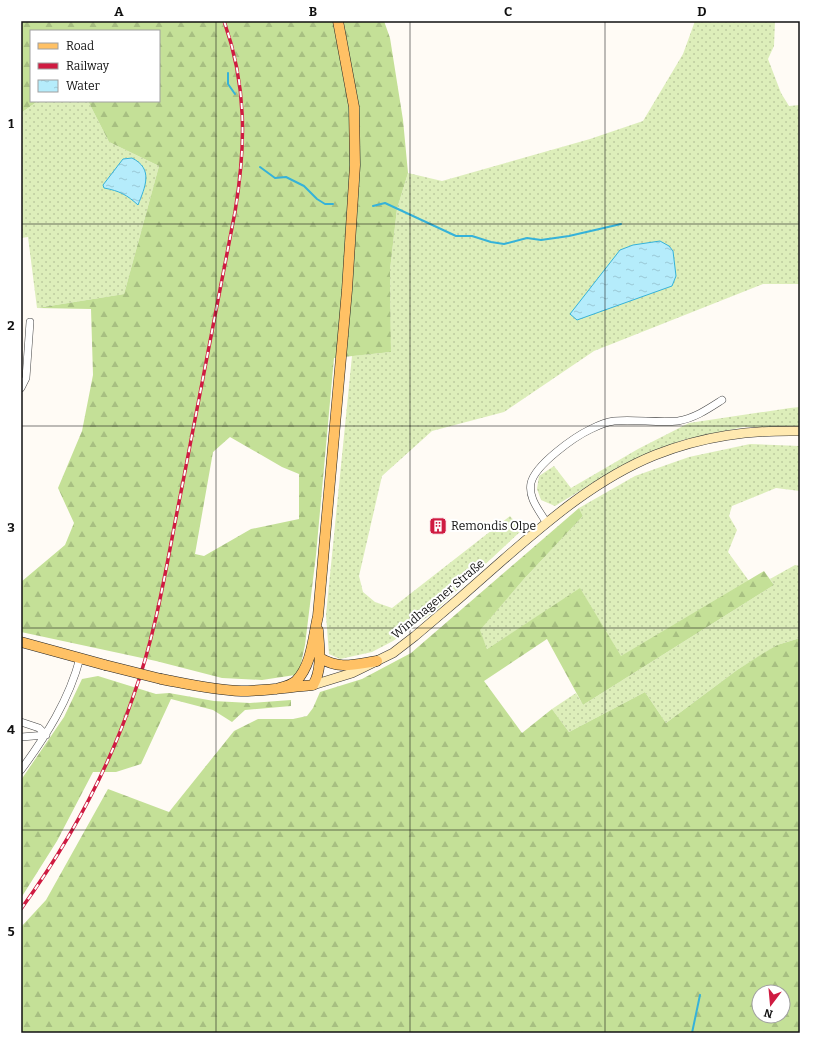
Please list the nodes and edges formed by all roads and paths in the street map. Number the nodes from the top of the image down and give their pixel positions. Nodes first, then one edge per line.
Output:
1 (338, 21) edge
2 (30, 322) dead end
3 (21, 388) edge
4 (722, 400) dead end
5 (800, 431) edge
6 (546, 522) junction
7 (318, 616) junction
8 (21, 642) edge
9 (80, 658) junction
10 (320, 658) junction
11 (309, 659) junction
12 (377, 661) junction
13 (313, 685) junction
14 (276, 689) junction
15 (21, 722) edge
16 (46, 735) junction
17 (21, 738) edge
18 (21, 770) edge

1 - 7 main road
2 - 3 street
4 - 6 street
5 - 6 main road, Windhagener Straße
6 - 12 main road, Windhagener Straße
7 - 10 main road
7 - 11 main road
8 - 9 main road
9 - 14 main road, bridge
9 - 16 street
10 - 12 main road
10 - 13 main road
11 - 13 main road
11 - 14 main road
12 - 13 main road, Windhagener Straße
13 - 14 main road
15 - 16 street
16 - 17 street
16 - 18 street

